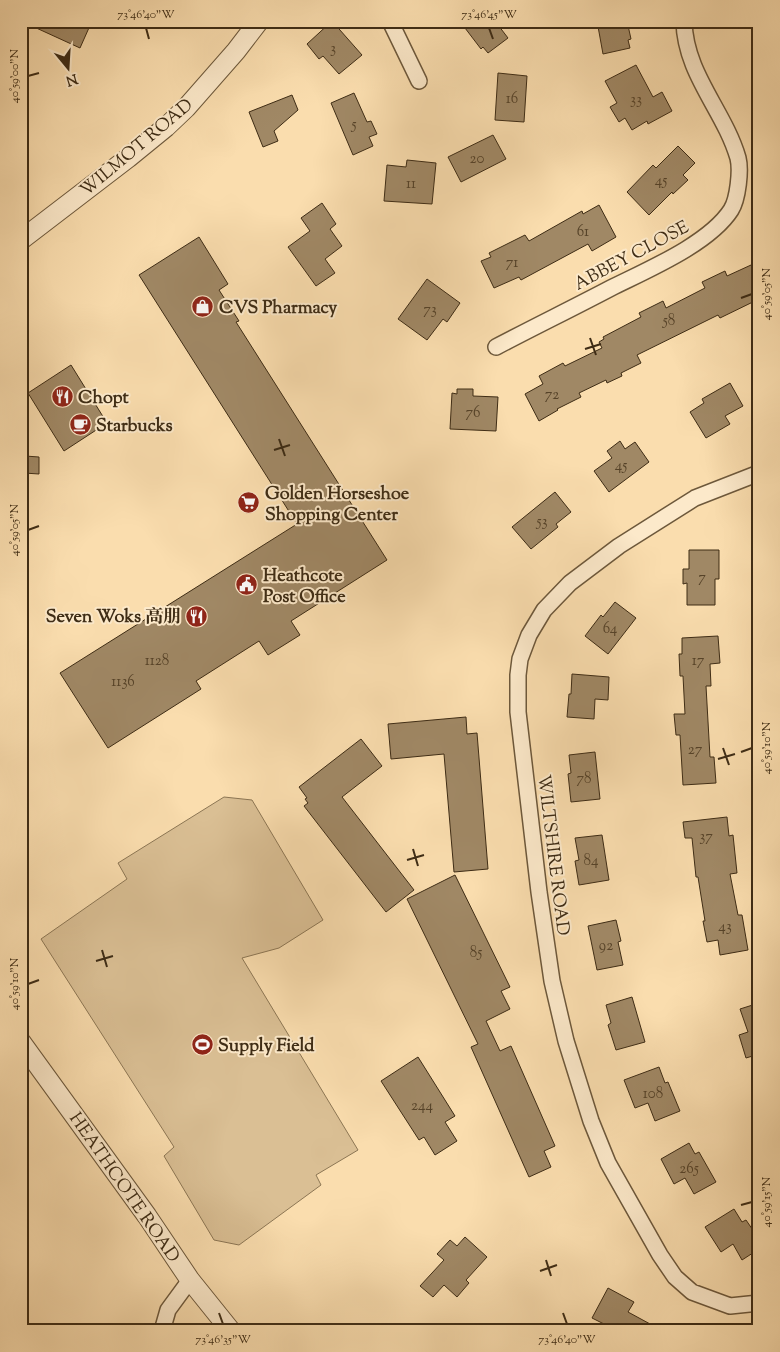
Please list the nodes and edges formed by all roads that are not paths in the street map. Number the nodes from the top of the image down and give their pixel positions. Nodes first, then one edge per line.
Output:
1 (259, 21) edge
2 (390, 21) edge
3 (684, 21) edge
4 (420, 81) dead end
5 (21, 240) edge
6 (496, 347) dead end
7 (759, 473) edge
8 (21, 1042) edge
9 (190, 1280) junction
10 (759, 1303) edge
11 (162, 1331) edge
12 (231, 1331) edge

1 - 5 street, WILMOT ROAD
2 - 4 street
3 - 6 street, ABBEY CLOSE
7 - 10 street, WILTSHIRE ROAD
8 - 9 street, HEATHCOTE ROAD
9 - 11 street
9 - 12 street, HEATHCOTE ROAD

